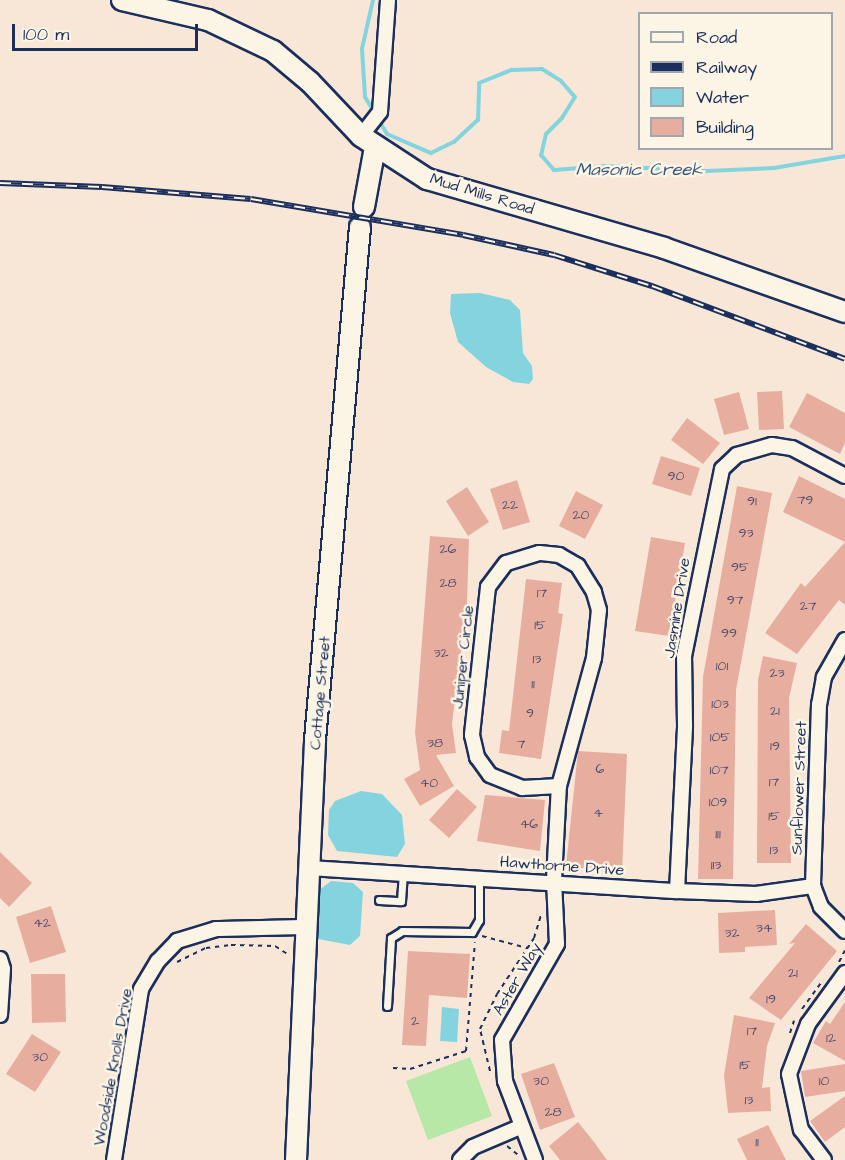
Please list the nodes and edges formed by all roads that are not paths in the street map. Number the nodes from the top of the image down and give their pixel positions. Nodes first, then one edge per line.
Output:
1 (122, 0) edge
2 (388, 0) edge
3 (369, 136) junction
4 (364, 207) dead end
5 (360, 227) dead end
6 (845, 312) edge
7 (845, 476) edge
8 (845, 640) edge
9 (558, 786) junction
10 (309, 868) junction
11 (402, 872) junction
12 (479, 876) junction
13 (554, 880) junction
14 (813, 886) junction
15 (677, 891) junction
16 (379, 900) dead end
17 (306, 927) junction
18 (845, 931) edge
19 (0, 959) edge
20 (845, 973) edge
21 (387, 1006) dead end
22 (0, 1015) edge
23 (520, 1127) junction
24 (114, 1160) edge
25 (296, 1160) edge
26 (460, 1160) edge
27 (535, 1160) edge
28 (824, 1160) edge

1 - 3 street, Mud Mills Road
2 - 3 street
3 - 4 street
3 - 6 street, Mud Mills Road
5 - 10 street, Cottage Street
7 - 15 street, Jasmine Drive
8 - 14 street, Sunflower Street
9 - 9 street, Juniper Circle
9 - 13 street, Juniper Circle
10 - 11 street, Hawthorne Drive
10 - 17 street, Cottage Street
11 - 12 street, Hawthorne Drive
11 - 16 lane
12 - 13 street, Hawthorne Drive
12 - 21 lane
13 - 15 street, Hawthorne Drive
13 - 23 street, Aster Way
14 - 15 street, Hawthorne Drive
14 - 18 street, Sunflower Street
17 - 24 street, Woodside Knolls Drive
17 - 25 street, Cottage Street
19 - 22 street
20 - 28 street
23 - 26 street
23 - 27 street, Aster Way

